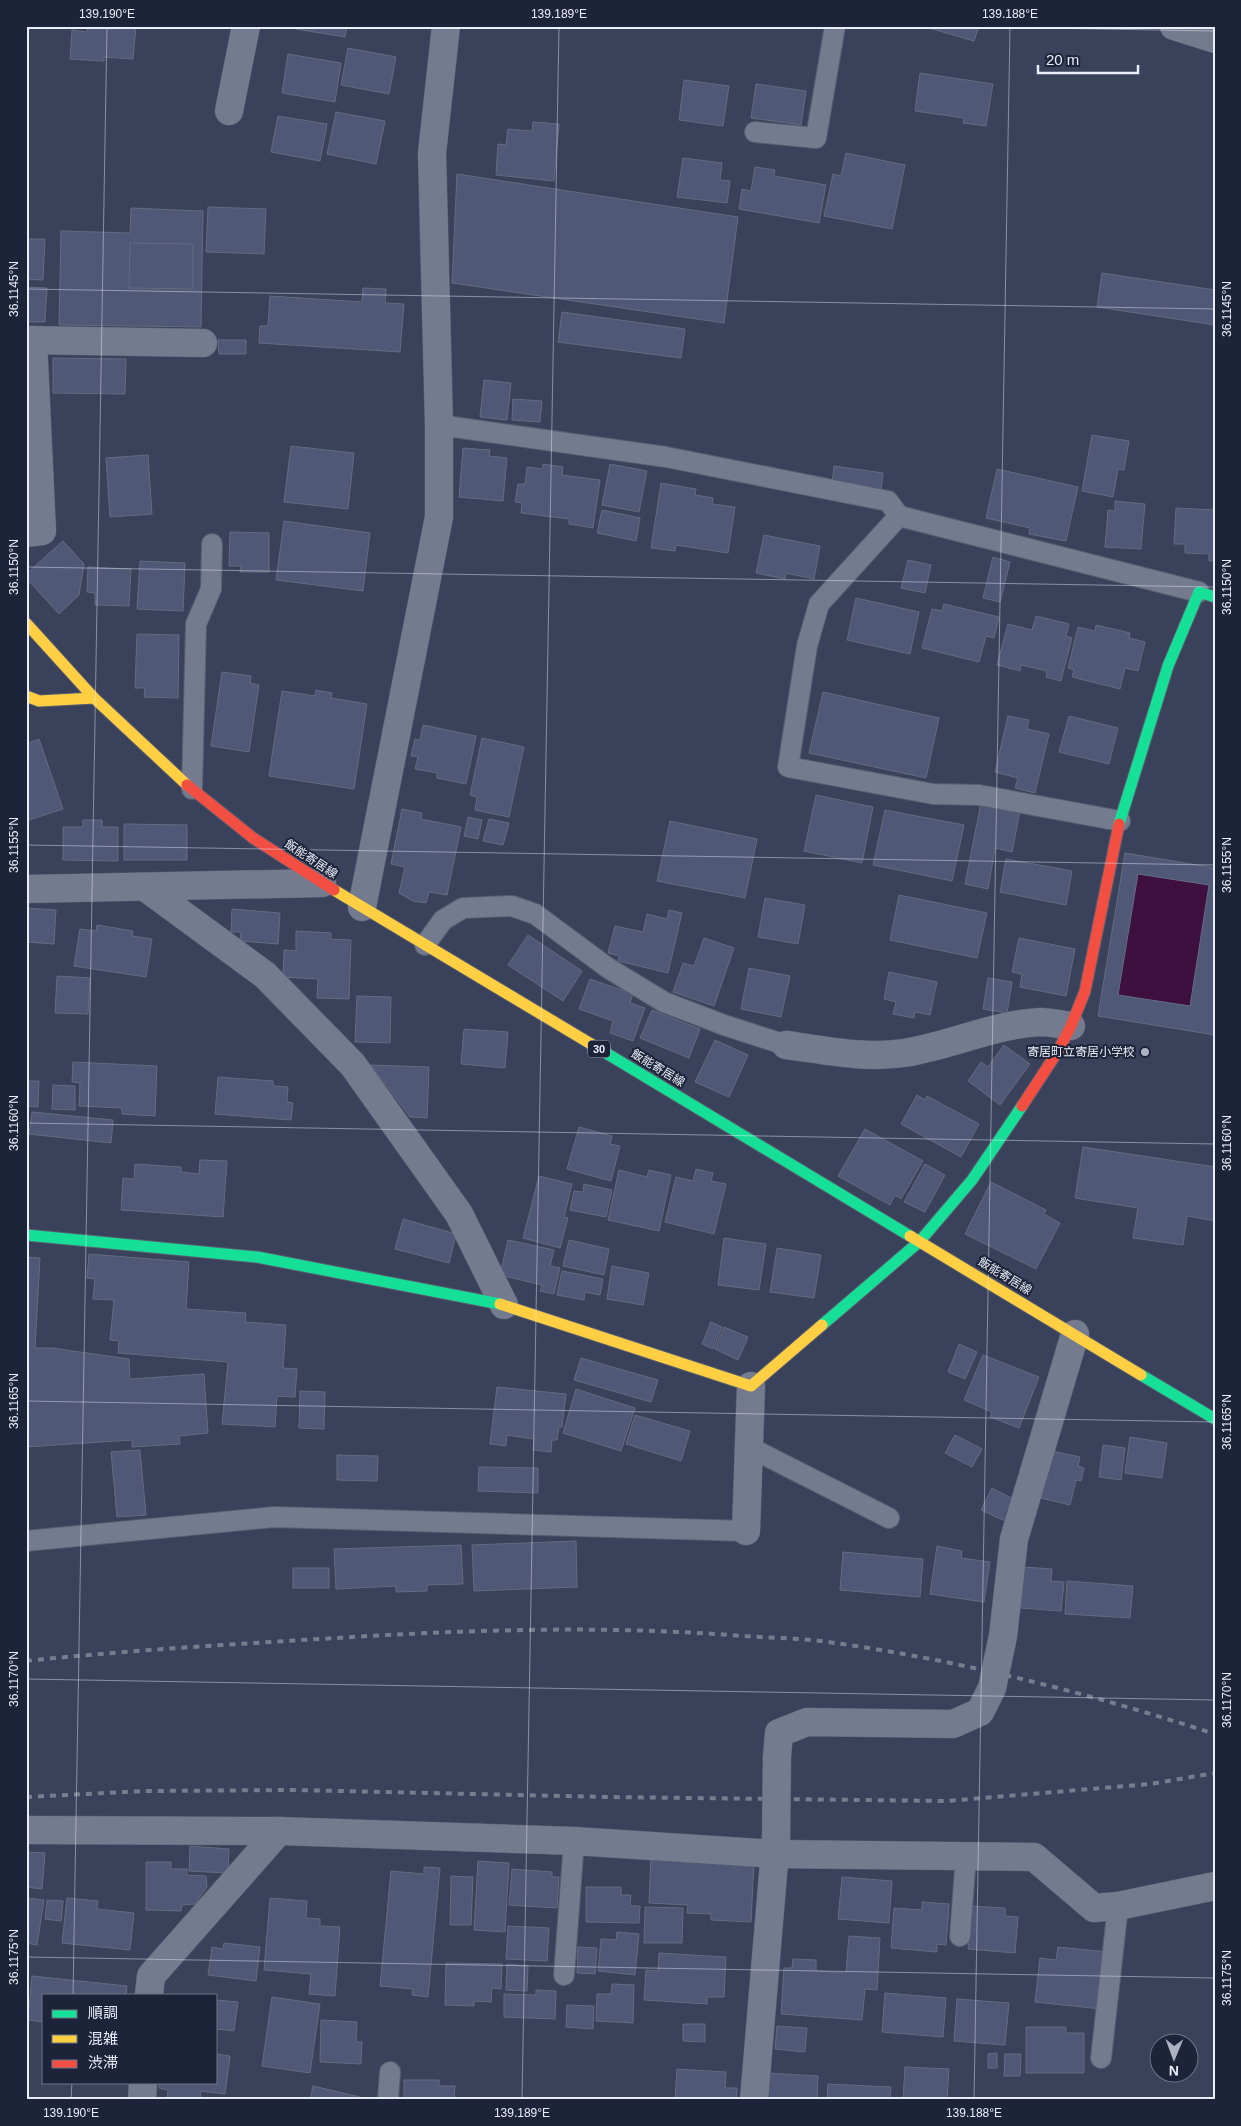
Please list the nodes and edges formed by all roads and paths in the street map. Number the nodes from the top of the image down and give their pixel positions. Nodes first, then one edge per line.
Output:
1 (246, 26) edge
2 (446, 26) edge
3 (835, 26) edge
4 (1174, 26) edge
5 (1215, 39) edge
6 (229, 112) dead end
7 (755, 132) dead end
8 (30, 340) edge
9 (202, 343) dead end
10 (439, 425) junction
11 (899, 516) junction
12 (26, 533) edge
13 (212, 544) dead end
14 (1207, 594) edge
15 (26, 623) edge
16 (26, 696) edge
17 (94, 698) junction
18 (192, 789) junction
19 (1120, 821) junction
20 (322, 883) junction
21 (145, 887) junction
22 (26, 889) edge
23 (362, 907) junction
24 (425, 944) junction
25 (1071, 1026) junction
26 (786, 1045) joint
27 (26, 1234) edge
28 (920, 1241) junction
29 (504, 1305) junction
30 (1075, 1334) junction
31 (752, 1386) junction
32 (1215, 1419) edge
33 (749, 1447) junction
34 (890, 1518) dead end
35 (746, 1531) joint
36 (26, 1541) edge
37 (26, 1830) edge
38 (279, 1831) junction
39 (574, 1841) junction
40 (776, 1846) junction
41 (966, 1856) junction
42 (1215, 1886) edge
43 (1118, 1906) junction
44 (960, 1936) dead end
45 (564, 1975) dead end
46 (149, 1994) edge
47 (1101, 2058) dead end
48 (390, 2072) dead end
49 (144, 2084) edge
50 (142, 2100) edge
51 (388, 2100) edge
52 (754, 2100) edge

1 - 6 street
2 - 10 street
3 - 7 lane
4 - 5 street
8 - 9 street
8 - 12 street
10 - 11 lane
10 - 23 street
11 - 14 lane
11 - 19 lane
13 - 18 lane
14 - 19 street
15 - 17 street, 飯能寄居線 / 30
16 - 17 street
17 - 18 street, 飯能寄居線 / 30
18 - 20 street, 飯能寄居線 / 30
19 - 25 street
20 - 21 street
20 - 23 street, 飯能寄居線 / 30
21 - 22 street
21 - 29 street
23 - 24 street, 飯能寄居線 / 30
24 - 26 lane
24 - 28 street, 飯能寄居線 / 30
25 - 26 street
25 - 28 street
27 - 29 street
28 - 30 street, 飯能寄居線 / 30
28 - 31 street
29 - 31 street
30 - 32 street, 飯能寄居線 / 30
30 - 40 street, bridge
31 - 33 street
33 - 34 lane
33 - 35 street
35 - 36 lane
37 - 38 street
38 - 39 street
38 - 46 street
39 - 40 street
39 - 45 lane
40 - 41 street
40 - 52 street
41 - 43 street
41 - 44 lane
42 - 43 street
43 - 47 lane
48 - 51 lane
49 - 50 street

